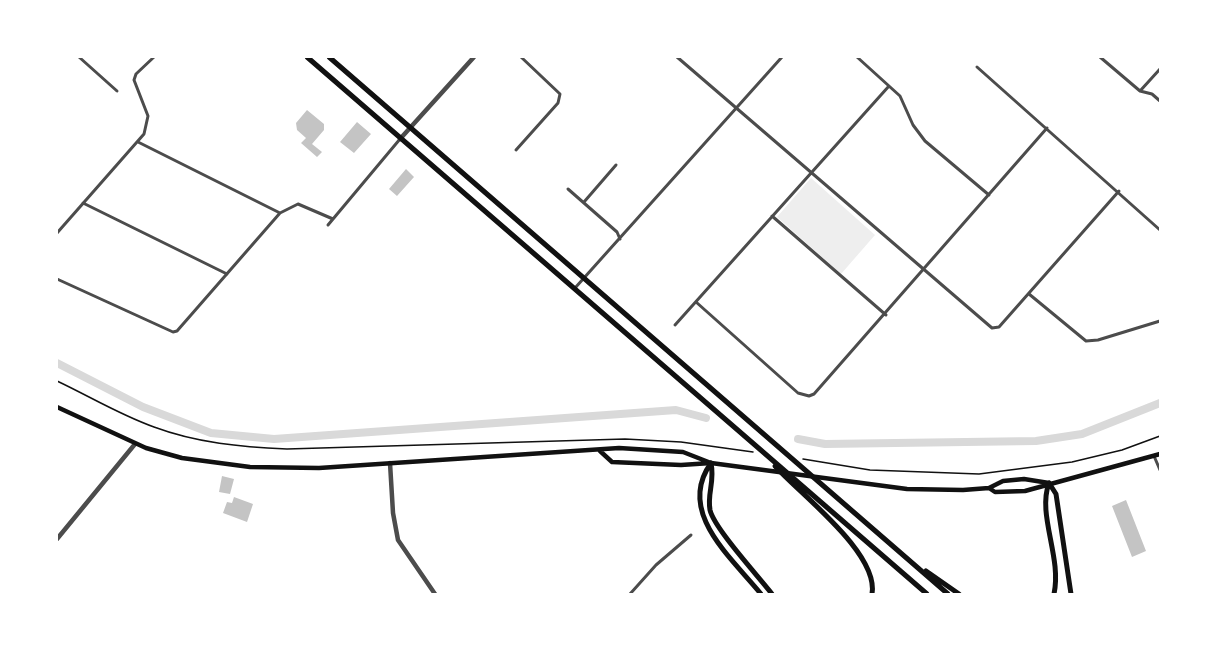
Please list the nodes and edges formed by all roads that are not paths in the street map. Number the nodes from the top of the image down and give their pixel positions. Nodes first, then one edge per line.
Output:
1 (79, 57) edge
2 (154, 57) edge
3 (307, 57) edge
4 (329, 57) edge
5 (474, 57) edge
6 (521, 57) edge
7 (678, 57) edge
8 (782, 57) edge
9 (858, 57) edge
10 (1100, 57) edge
11 (978, 67) dead end
12 (1160, 69) edge
13 (889, 86) junction
14 (117, 91) dead end
15 (1140, 91) junction
16 (1160, 101) edge
17 (736, 108) junction
18 (410, 128) junction
19 (1047, 128) junction
20 (400, 139) junction
21 (138, 142) junction
22 (516, 150) dead end
23 (616, 165) dead end
24 (811, 173) junction
25 (568, 189) dead end
26 (1119, 191) junction
27 (989, 195) junction
28 (584, 202) junction
29 (83, 203) junction
30 (280, 213) junction
31 (772, 216) junction
32 (333, 219) junction
33 (328, 225) dead end
34 (1160, 230) edge
35 (57, 233) edge
36 (620, 239) junction
37 (923, 271) junction
38 (227, 274) junction
39 (583, 278) junction
40 (57, 279) edge
41 (575, 288) junction
42 (1029, 294) junction
43 (696, 302) junction
44 (886, 315) junction
45 (1160, 321) edge
46 (675, 325) dead end
47 (57, 407) edge
48 (135, 444) junction
49 (760, 449) junction
50 (600, 451) junction
51 (1157, 455) edge
52 (390, 463) junction
53 (711, 463) junction
54 (1160, 470) edge
55 (1049, 483) junction
56 (989, 488) junction
57 (691, 535) dead end
58 (57, 539) edge
59 (915, 565) junction
60 (435, 594) edge
61 (630, 594) edge
62 (761, 594) edge
63 (772, 594) edge
64 (872, 594) edge
65 (927, 594) edge
66 (948, 594) edge
67 (959, 594) edge
68 (1054, 594) edge
69 (1071, 594) edge

1 - 14 street
2 - 21 street
3 - 20 main road
4 - 18 main road
5 - 18 street
6 - 22 street
7 - 17 street
8 - 17 street
9 - 13 street
10 - 15 street
11 - 19 street
12 - 15 street
13 - 24 street
13 - 27 street
15 - 16 street
17 - 24 street
17 - 36 street
18 - 20 street
18 - 39 main road
19 - 26 street
19 - 27 street
20 - 32 street
20 - 41 main road
21 - 29 street
21 - 30 street
23 - 28 street
24 - 31 street
24 - 37 street
25 - 28 street
26 - 34 street
26 - 42 street
27 - 37 street
28 - 36 street
29 - 35 street
29 - 38 street
30 - 32 street
30 - 38 street
31 - 43 street
31 - 44 street
32 - 33 street
36 - 39 street
37 - 42 street
37 - 44 street
38 - 40 street
39 - 41 street
39 - 59 main road
41 - 49 main road
42 - 45 street
43 - 44 street
43 - 46 street
47 - 48 main road
48 - 52 main road
48 - 58 street
49 - 64 main road
49 - 65 main road
50 - 52 main road
50 - 53 main road
50 - 53 main road
51 - 54 street
51 - 55 main road
52 - 60 street
53 - 56 main road
53 - 62 main road
53 - 63 main road
55 - 56 main road
55 - 56 main road
55 - 68 main road
55 - 69 main road
57 - 61 street
59 - 66 main road
59 - 67 main road

